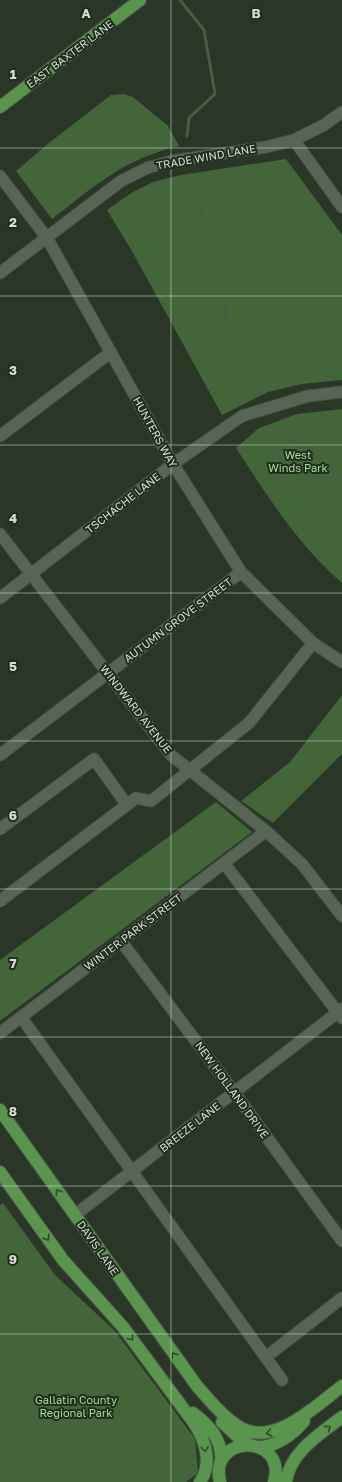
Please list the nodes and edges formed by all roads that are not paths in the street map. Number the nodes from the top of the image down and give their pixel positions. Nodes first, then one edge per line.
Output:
1 (140, 0) edge
2 (0, 107) edge
3 (342, 112) edge
4 (294, 140) junction
5 (0, 176) edge
6 (342, 206) edge
7 (47, 238) junction
8 (0, 273) edge
9 (111, 352) junction
10 (342, 392) edge
11 (0, 436) edge
12 (173, 464) junction
13 (0, 534) edge
14 (241, 572) junction
15 (30, 574) junction
16 (0, 598) edge
17 (313, 643) junction
18 (342, 662) edge
19 (109, 672) junction
20 (0, 755) edge
21 (189, 771) junction
22 (127, 805) junction
23 (0, 828) edge
24 (266, 831) junction
25 (224, 863) junction
26 (0, 900) edge
27 (342, 916) edge
28 (121, 941) junction
29 (341, 1013) edge
30 (21, 1017) junction
31 (0, 1033) edge
32 (234, 1092) junction
33 (0, 1110) edge
34 (0, 1172) edge
35 (132, 1172) junction
36 (75, 1215) junction
37 (342, 1241) edge
38 (342, 1298) edge
39 (266, 1357) junction
40 (282, 1380) dead end
41 (197, 1386) junction
42 (342, 1386) edge
43 (180, 1404) junction
44 (315, 1407) junction
45 (342, 1417) edge
46 (254, 1446) junction
47 (220, 1472) edge
48 (279, 1480) edge
49 (200, 1482) edge
50 (210, 1482) edge

1 - 2 main road, EAST BAXTER LANE
3 - 4 street, TRADE WIND LANE
4 - 6 street
4 - 7 street, TRADE WIND LANE
5 - 7 street, HUNTERS WAY
7 - 8 street, TRADE WIND LANE
7 - 9 street, HUNTERS WAY
9 - 11 street
9 - 12 street, HUNTERS WAY
10 - 12 street, TSCHACHE LANE
12 - 14 street, HUNTERS WAY
12 - 15 street, TSCHACHE LANE
13 - 15 street, WINDWARD AVENUE
14 - 17 street, HUNTERS WAY
14 - 19 street, AUTUMN GROVE STREET
15 - 16 street, TSCHACHE LANE
15 - 19 street, WINDWARD AVENUE
17 - 18 street, HUNTERS WAY
17 - 21 street
19 - 20 street, AUTUMN GROVE STREET
19 - 21 street, WINDWARD AVENUE
21 - 22 street
21 - 24 street, WINDWARD AVENUE
22 - 23 street
22 - 26 street
24 - 25 street, WINTER PARK STREET
24 - 27 street, WINDWARD AVENUE
25 - 28 street, WINTER PARK STREET
25 - 29 street
28 - 30 street, WINTER PARK STREET
28 - 32 street, NEW HOLLAND DRIVE
29 - 32 street, BREEZE LANE
30 - 31 street, WINTER PARK STREET
30 - 35 street
32 - 35 street, BREEZE LANE
32 - 37 street, NEW HOLLAND DRIVE
36 -> 33 main road, DAVIS LANE
34 -> 43 main road
35 - 36 street, BREEZE LANE
35 - 39 street
41 -> 36 main road, DAVIS LANE
38 - 39 street
39 - 40 street
44 -> 41 main road
41 - 46 main road
42 - 44 main road
43 - 47 main road
43 -> 49 main road
44 - 46 main road
48 -> 45 main road
46 - 47 main road
46 - 48 main road
47 - 50 main road

